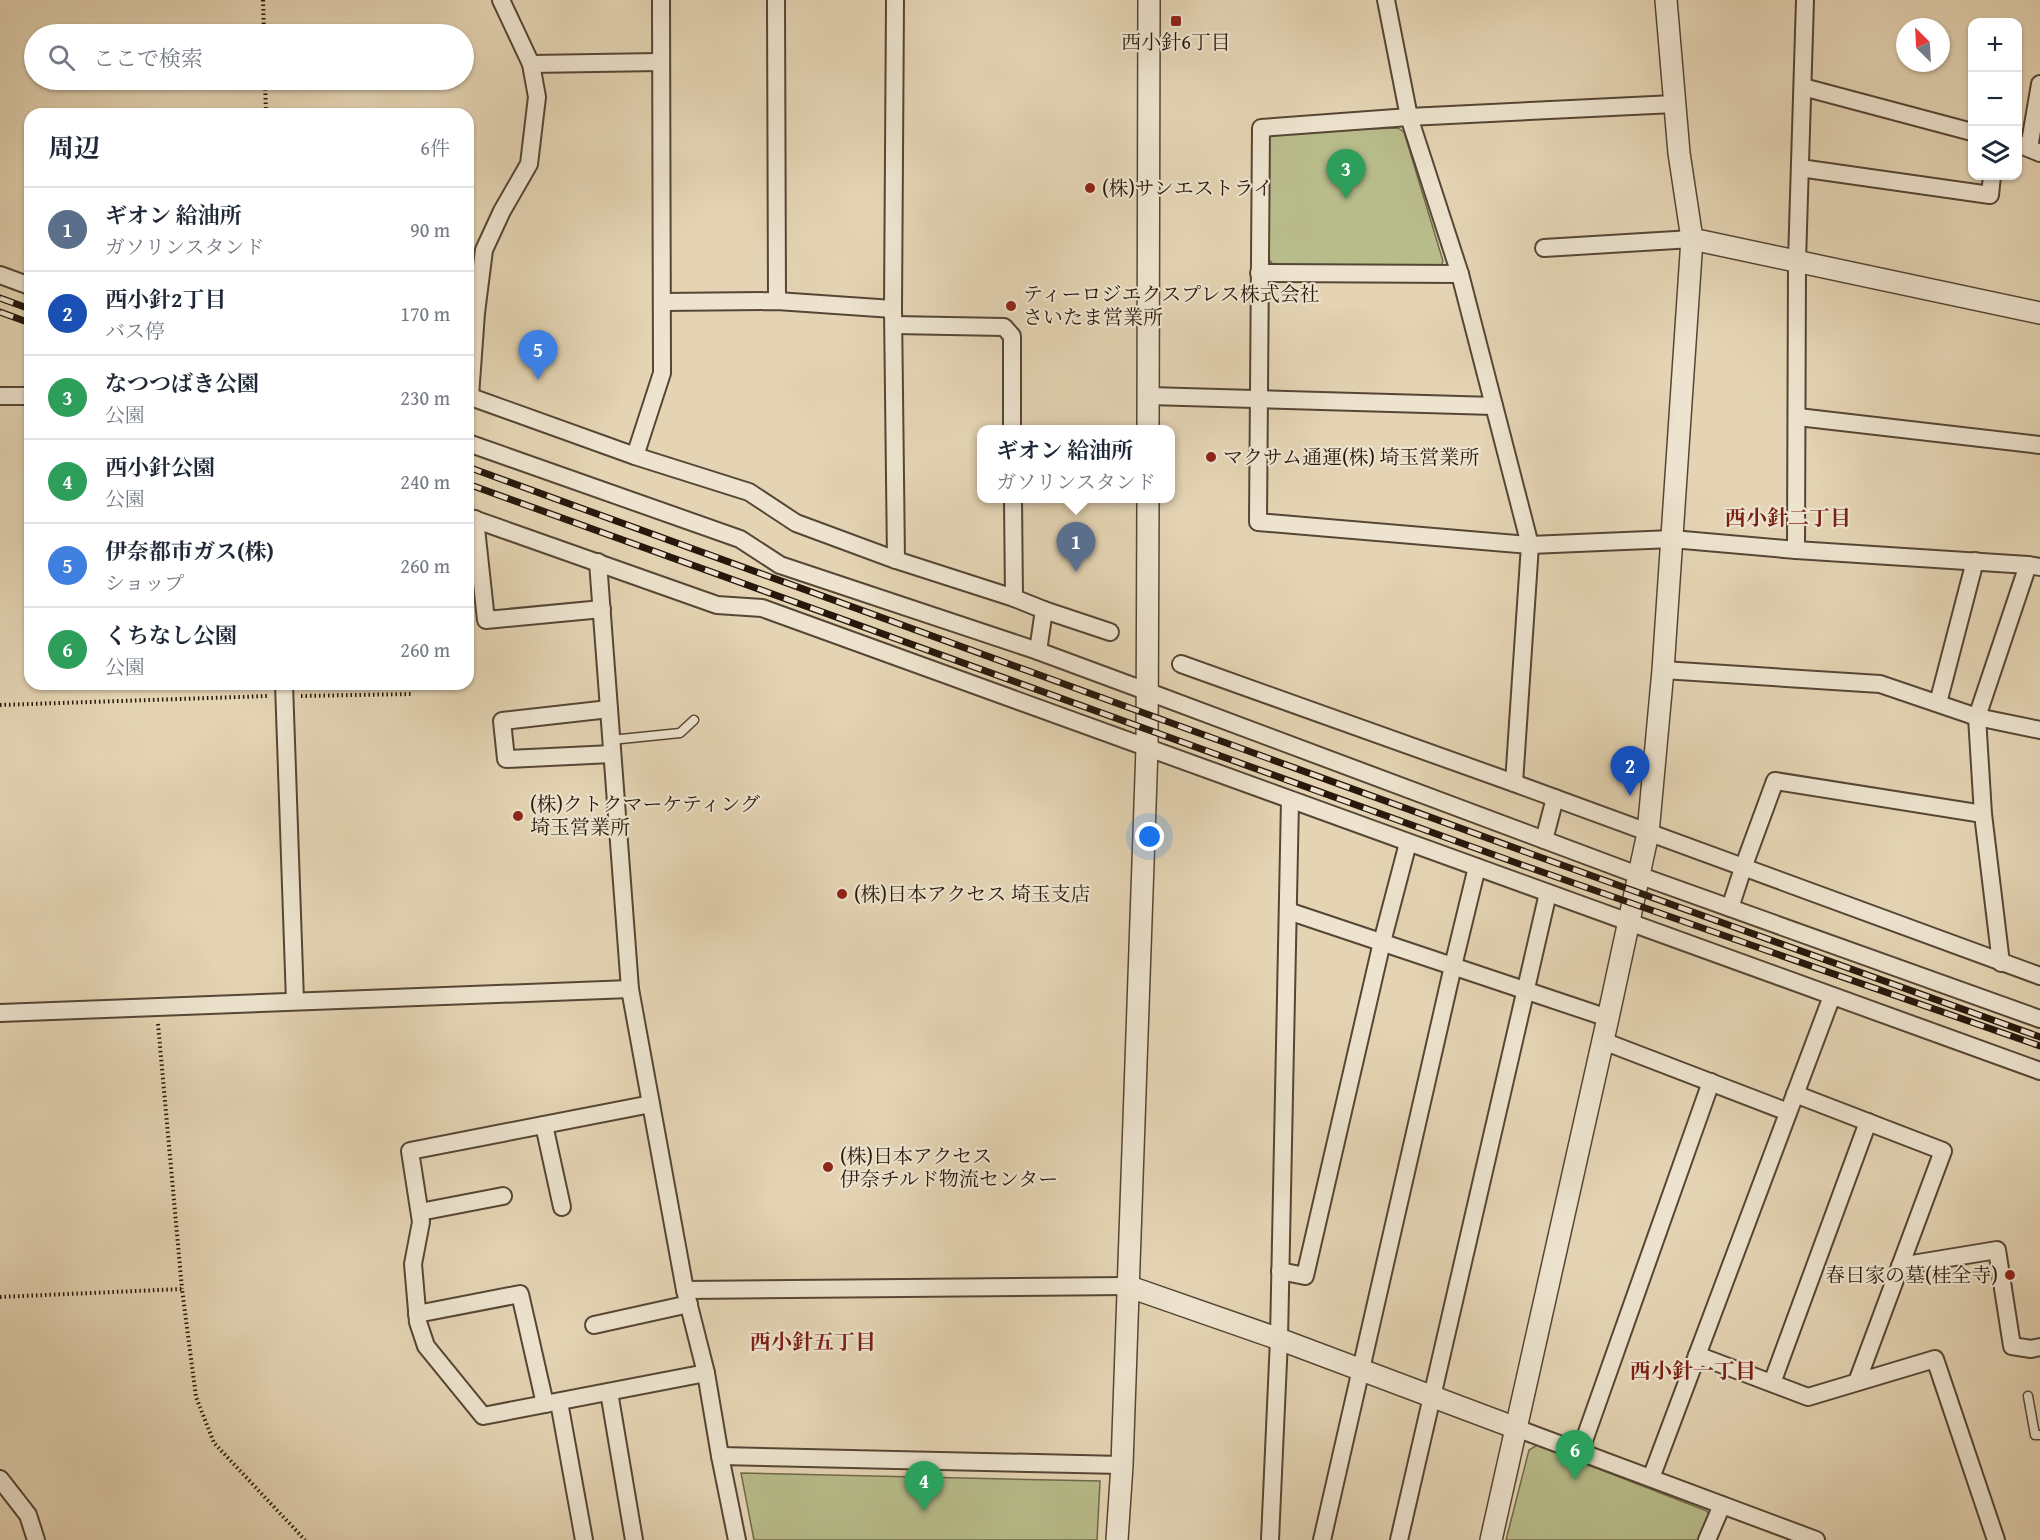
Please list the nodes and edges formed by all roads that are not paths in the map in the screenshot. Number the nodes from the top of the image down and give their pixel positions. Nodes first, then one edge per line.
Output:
1 (501, 0) edge
2 (661, 0) edge
3 (776, 0) edge
4 (895, 0) edge
5 (1149, 0) edge
6 (1386, 0) edge
7 (1666, 0) edge
8 (1805, 0) edge
9 (660, 62) junction
10 (531, 64) junction
11 (2040, 84) edge
12 (1803, 87) junction
13 (1674, 104) junction
14 (1409, 117) junction
15 (1968, 131) edge
16 (2029, 148) edge
17 (1800, 168) junction
18 (1992, 180) edge
19 (1692, 239) junction
20 (1544, 248) dead end
21 (1797, 261) junction
22 (1259, 273) junction
23 (1460, 274) junction
24 (0, 275) edge
25 (24, 284) edge
26 (777, 301) junction
27 (662, 302) junction
28 (2040, 313) edge
29 (894, 317) junction
30 (474, 337) edge
31 (0, 396) edge
32 (24, 396) edge
33 (1149, 396) junction
34 (474, 398) edge
35 (1258, 399) junction
36 (1494, 406) junction
37 (1798, 417) junction
38 (1012, 425) edge
39 (1148, 425) edge
40 (474, 445) edge
41 (2040, 446) edge
42 (635, 456) junction
43 (1013, 503) edge
44 (1148, 503) edge
45 (474, 519) edge
46 (474, 538) edge
47 (1672, 539) junction
48 (1530, 545) junction
49 (1796, 550) junction
50 (896, 560) junction
51 (1975, 561) junction
52 (598, 562) junction
53 (2034, 566) edge
54 (1014, 598) junction
55 (602, 609) junction
56 (1044, 610) junction
57 (1110, 632) dead end
58 (1038, 651) junction
59 (1182, 664) dead end
60 (1663, 670) junction
61 (285, 690) edge
62 (1146, 691) junction
63 (1938, 703) junction
64 (609, 709) junction
65 (1977, 717) junction
66 (694, 720) dead end
67 (2040, 730) edge
68 (612, 747) junction
69 (1147, 748) junction
70 (1514, 783) junction
71 (1555, 798) junction
72 (1290, 800) junction
73 (1983, 814) junction
74 (1648, 833) junction
75 (1544, 840) junction
76 (1408, 843) junction
77 (1477, 867) junction
78 (1743, 868) junction
79 (1638, 875) junction
80 (1548, 893) junction
81 (1731, 908) junction
82 (1288, 911) junction
83 (1629, 922) junction
84 (1382, 942) junction
85 (2001, 963) junction
86 (1453, 966) junction
87 (2040, 976) edge
88 (630, 989) junction
89 (1526, 990) junction
90 (1832, 996) junction
91 (295, 1001) junction
92 (0, 1013) edge
93 (1608, 1017) junction
94 (2040, 1019) edge
95 (1603, 1041) junction
96 (2040, 1071) edge
97 (1711, 1082) junction
98 (1795, 1094) junction
99 (651, 1104) junction
100 (1788, 1112) junction
101 (1868, 1122) junction
102 (544, 1125) junction
103 (503, 1196) dead end
104 (562, 1207) dead end
105 (420, 1212) junction
106 (1900, 1266) junction
107 (1280, 1271) junction
108 (1127, 1286) junction
109 (687, 1297) junction
110 (417, 1314) junction
111 (594, 1325) dead end
112 (1279, 1339) junction
113 (2040, 1347) edge
114 (1697, 1355) junction
115 (1361, 1370) junction
116 (706, 1373) junction
117 (1857, 1382) junction
118 (1772, 1383) junction
119 (609, 1392) junction
120 (1431, 1396) junction
121 (2028, 1396) dead end
122 (552, 1403) junction
123 (1516, 1428) junction
124 (2040, 1435) edge
125 (1580, 1452) junction
126 (720, 1456) junction
127 (1122, 1465) junction
128 (0, 1479) edge
129 (1651, 1479) junction
130 (1722, 1505) junction
131 (36, 1540) edge
132 (584, 1540) edge
133 (634, 1540) edge
134 (737, 1540) edge
135 (1117, 1540) edge
136 (1270, 1540) edge
137 (1322, 1540) edge
138 (1399, 1540) edge
139 (1491, 1540) edge
140 (1707, 1540) edge
141 (1816, 1540) edge
142 (1996, 1540) edge

1 - 10 street
2 - 9 street
3 - 26 street
4 - 29 street
5 - 33 street
6 - 14 street
7 - 13 street
8 - 12 street
9 - 10 street
9 - 27 street
10 - 30 street
11 - 16 street
12 - 15 street
12 - 17 street
13 - 14 street
13 - 19 street
14 - 22 street
14 - 23 street
17 - 18 street
17 - 21 street
19 - 20 street
19 - 21 street
19 - 47 street
21 - 28 street
21 - 37 street
22 - 23 street
22 - 35 street
23 - 36 street
24 - 25 street
26 - 27 street
26 - 29 street
27 - 42 street
29 - 38 street
29 - 50 street
31 - 32 street
33 - 35 street
33 - 39 street
34 - 42 street
35 - 36 street
35 - 48 street
36 - 48 street
37 - 41 street
37 - 49 street
40 - 58 street
42 - 50 street
43 - 54 street
44 - 62 street
45 - 52 street
46 - 55 street
47 - 48 street
47 - 49 street
47 - 60 street
48 - 70 street
49 - 51 street
50 - 54 street
51 - 53 street
51 - 63 street
52 - 55 street
52 - 69 street
53 - 65 street
54 - 56 street
55 - 64 street
56 - 57 street
56 - 58 street
58 - 62 street
59 - 70 street
60 - 63 street
60 - 74 street
61 - 91 street
62 - 69 street
62 - 75 street
63 - 65 street
64 - 68 street
64 - 68 street
65 - 67 street
65 - 73 street
66 - 68 lane
68 - 88 street
69 - 72 street
69 - 108 street
70 - 71 street
71 - 74 street
71 - 75 street
72 - 76 street
72 - 82 street
73 - 78 street
73 - 85 street
74 - 78 street
74 - 79 street
75 - 79 street
76 - 77 street
76 - 84 street
77 - 80 street
77 - 86 street
78 - 81 street
78 - 85 street
79 - 81 street
79 - 83 street
80 - 83 street
80 - 89 street
81 - 94 street
82 - 84 street
82 - 107 street
83 - 90 street
83 - 93 street
84 - 86 street
84 - 107 street
85 - 87 street
86 - 89 street
86 - 115 street
88 - 91 street
88 - 99 street
89 - 93 street
89 - 120 street
90 - 96 street
90 - 98 street
91 - 92 street
93 - 95 street
95 - 97 street
95 - 123 street
97 - 100 street
97 - 125 street
98 - 100 street
98 - 101 street
99 - 102 street
99 - 109 street
100 - 114 street
101 - 106 street
101 - 118 street
102 - 104 street
102 - 105 street
103 - 105 street
105 - 110 street
106 - 113 street
106 - 117 street
107 - 112 street
108 - 109 street
108 - 112 street
108 - 127 street
109 - 111 street
109 - 116 street
110 - 122 street
110 - 122 street
112 - 115 street
112 - 136 street
114 - 118 street
114 - 129 street
115 - 120 street
115 - 137 street
116 - 119 street
116 - 126 street
117 - 118 street
117 - 142 street
119 - 122 street
119 - 133 street
120 - 123 street
120 - 138 street
121 - 124 lane
122 - 132 street
123 - 125 street
123 - 139 street
125 - 129 street
126 - 127 street
126 - 134 street
127 - 135 street
128 - 131 street
129 - 130 street
130 - 140 street
130 - 141 street

